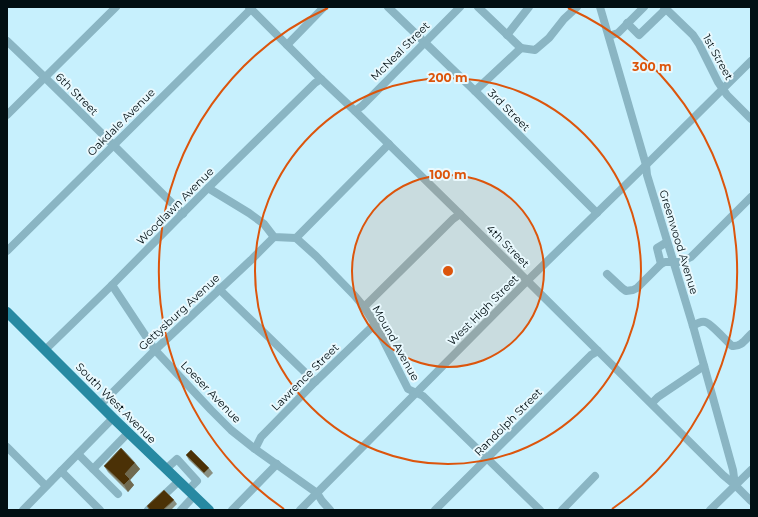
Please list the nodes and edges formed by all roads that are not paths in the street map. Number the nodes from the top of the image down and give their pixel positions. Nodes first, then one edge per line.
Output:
1 (116, 7) edge
2 (324, 7) edge
3 (388, 7) edge
4 (460, 7) edge
5 (478, 7) edge
6 (529, 7) edge
7 (577, 7) edge
8 (600, 7) edge
9 (644, 7) edge
10 (250, 8) edge
11 (665, 8) edge
12 (627, 23) junction
13 (507, 35) junction
14 (609, 36) junction
15 (7, 41) edge
16 (424, 42) junction
17 (287, 45) junction
18 (521, 48) junction
19 (751, 60) edge
20 (45, 77) junction
21 (321, 78) junction
22 (723, 88) junction
23 (475, 91) junction
24 (355, 111) junction
25 (7, 115) edge
26 (751, 119) edge
27 (390, 144) junction
28 (113, 146) junction
29 (646, 165) junction
30 (208, 188) junction
31 (751, 197) edge
32 (596, 213) junction
33 (183, 214) junction
34 (460, 214) junction
35 (274, 237) junction
36 (296, 238) junction
37 (667, 242) junction
38 (7, 251) edge
39 (673, 262) junction
40 (661, 264) junction
41 (608, 274) dead end
42 (527, 281) junction
43 (112, 285) junction
44 (219, 289) junction
45 (364, 307) junction
46 (7, 312) edge
47 (375, 324) junction
48 (693, 326) junction
49 (751, 334) edge
50 (45, 350) junction
51 (155, 350) junction
52 (598, 351) junction
53 (704, 366) junction
54 (315, 382) junction
55 (416, 392) junction
56 (652, 404) junction
57 (100, 405) junction
58 (113, 418) junction
59 (128, 433) junction
60 (7, 446) edge
61 (255, 449) junction
62 (78, 454) junction
63 (486, 458) junction
64 (277, 464) junction
65 (92, 469) junction
66 (166, 469) junction
67 (751, 470) edge
68 (61, 471) junction
69 (596, 476) dead end
70 (179, 481) junction
71 (735, 485) junction
72 (46, 486) junction
73 (191, 493) junction
74 (317, 493) junction
75 (118, 494) dead end
76 (751, 501) edge
77 (182, 509) edge
78 (23, 510) edge
79 (100, 510) edge
80 (148, 510) edge
81 (208, 510) edge
82 (232, 510) edge
83 (300, 510) edge
84 (330, 510) edge
85 (435, 510) edge
86 (540, 510) edge
87 (562, 510) edge
88 (710, 510) edge

1 - 20 street
2 - 17 street
3 - 16 street, 3rd Street
4 - 16 street, McNeal Street
5 - 13 street
6 - 13 street
7 - 18 street
8 - 14 street, Greenwood Avenue
9 - 12 street
10 - 17 street, 4th Street
10 - 28 street, Oakdale Avenue
11 - 12 street
11 - 22 street, 1st Street
12 - 14 street
13 - 18 street
14 - 29 street, Greenwood Avenue
15 - 20 street, 6th Street
16 - 23 street, 3rd Street
16 - 24 street, McNeal Street
17 - 21 street, 4th Street
18 - 23 street
19 - 22 street, West High Street
20 - 25 street
20 - 28 street, 6th Street
21 - 24 street, 4th Street
21 - 30 street, Woodlawn Avenue
22 - 26 street, 1st Street
22 - 29 street, West High Street
23 - 32 street, 3rd Street
24 - 27 street, 4th Street
27 - 34 street, 4th Street
27 - 36 street
28 - 33 street, 6th Street
28 - 38 street, Oakdale Avenue
29 - 32 street, West High Street
29 - 37 street, Greenwood Avenue
30 - 33 street, Woodlawn Avenue
30 - 35 street
31 - 39 street
32 - 42 street, West High Street
33 - 43 street, Woodlawn Avenue
34 - 42 street, 4th Street
34 - 45 street
35 - 36 street
35 - 44 street, Gettysburg Avenue
36 - 45 street, Mound Avenue
37 - 39 street, Greenwood Avenue
37 - 40 street
39 - 40 street
39 - 48 street, Greenwood Avenue
40 - 41 street
42 - 52 street, 4th Street
42 - 55 street, West High Street
43 - 50 street, Woodlawn Avenue
43 - 51 street, Loeser Avenue
44 - 51 street, Gettysburg Avenue
44 - 54 street
45 - 47 street, Mound Avenue
46 - 50 main road, South West Avenue
47 - 54 street, Lawrence Street
47 - 55 street, Mound Avenue
48 - 49 street
48 - 53 street, Greenwood Avenue
50 - 57 main road, South West Avenue
51 - 57 street, Gettysburg Avenue
51 - 61 street, Loeser Avenue
52 - 56 street, 4th Street
52 - 63 street, Randolph Street
53 - 56 street
53 - 71 street, Greenwood Avenue
54 - 61 street, Lawrence Street
55 - 63 street, Mound Avenue
55 - 74 street, West High Street
56 - 71 street, 4th Street
57 - 58 main road, South West Avenue
58 - 59 main road, South West Avenue
58 - 62 street
59 - 65 street
59 - 66 main road, South West Avenue
60 - 72 street
61 - 64 street, Loeser Avenue
62 - 65 street
62 - 68 street
63 - 85 street, Randolph Street
63 - 86 street, Mound Avenue
64 - 74 street, Loeser Avenue
64 - 82 street
65 - 75 street
66 - 70 main road, South West Avenue
66 - 73 street
67 - 71 street
68 - 72 street
68 - 79 street
69 - 87 street
70 - 73 main road, South West Avenue
70 - 80 street
71 - 76 street, 4th Street
71 - 88 street
72 - 78 street
73 - 77 street
73 - 81 main road, South West Avenue
74 - 83 street, West High Street
74 - 84 street, Loeser Avenue

